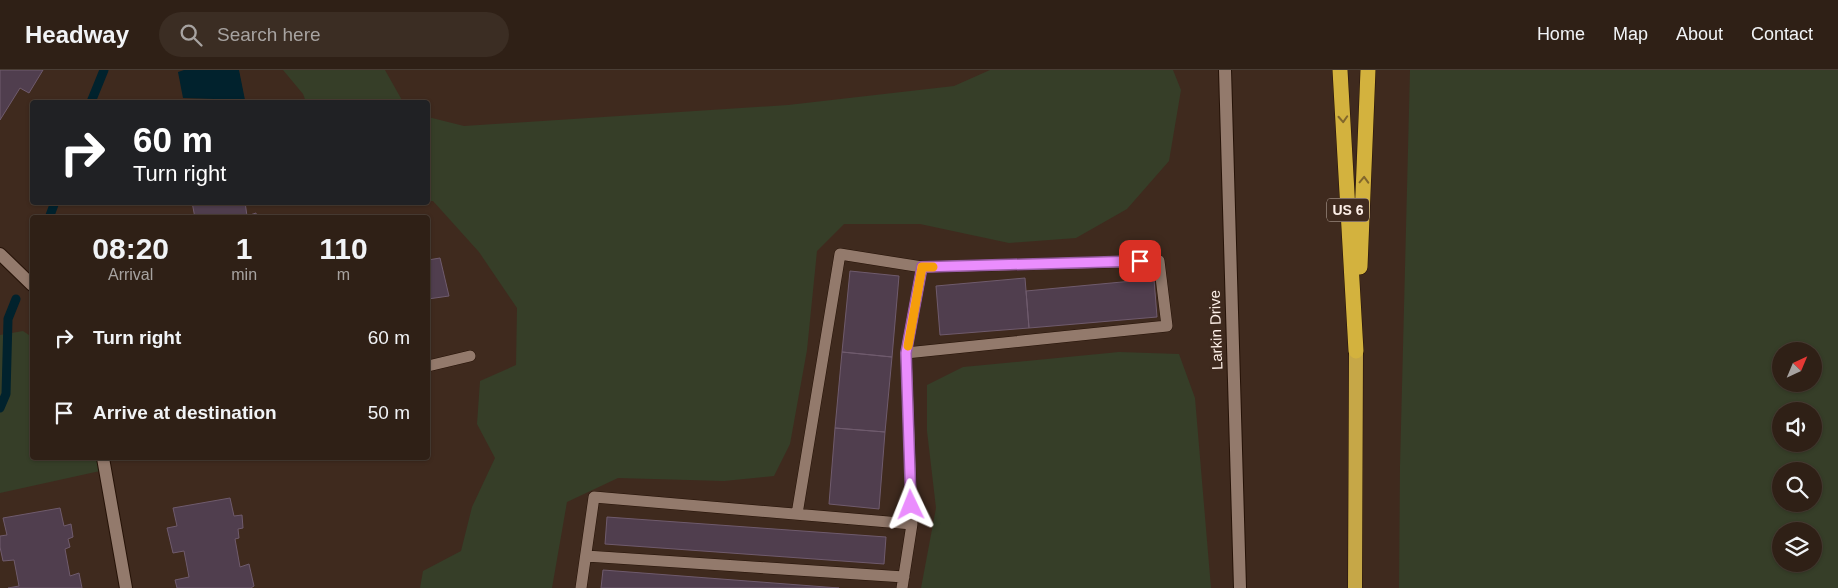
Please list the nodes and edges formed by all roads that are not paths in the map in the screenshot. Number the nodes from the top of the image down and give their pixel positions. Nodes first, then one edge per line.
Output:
1 (1225, 70) edge
2 (1340, 70) edge
3 (1368, 70) edge
4 (0, 254) edge
5 (922, 267) junction
6 (30, 283) edge
7 (1356, 351) junction
8 (906, 353) junction
9 (470, 356) dead end
10 (430, 366) edge
11 (103, 460) edge
12 (797, 514) junction
13 (912, 524) junction
14 (586, 556) junction
15 (903, 583) edge
16 (126, 588) edge
17 (581, 588) edge
18 (1240, 588) edge
19 (1355, 588) edge

1 - 18 street, Larkin Drive
2 -> 7 highway, US 6
7 -> 3 highway, US 6
4 - 6 street
5 - 8 lane
5 - 8 lane
5 - 12 lane
7 - 19 highway, US 6
8 - 13 lane
9 - 10 lane
11 - 16 street
12 - 13 lane
12 - 14 lane
13 - 15 lane
14 - 15 lane
14 - 17 lane

